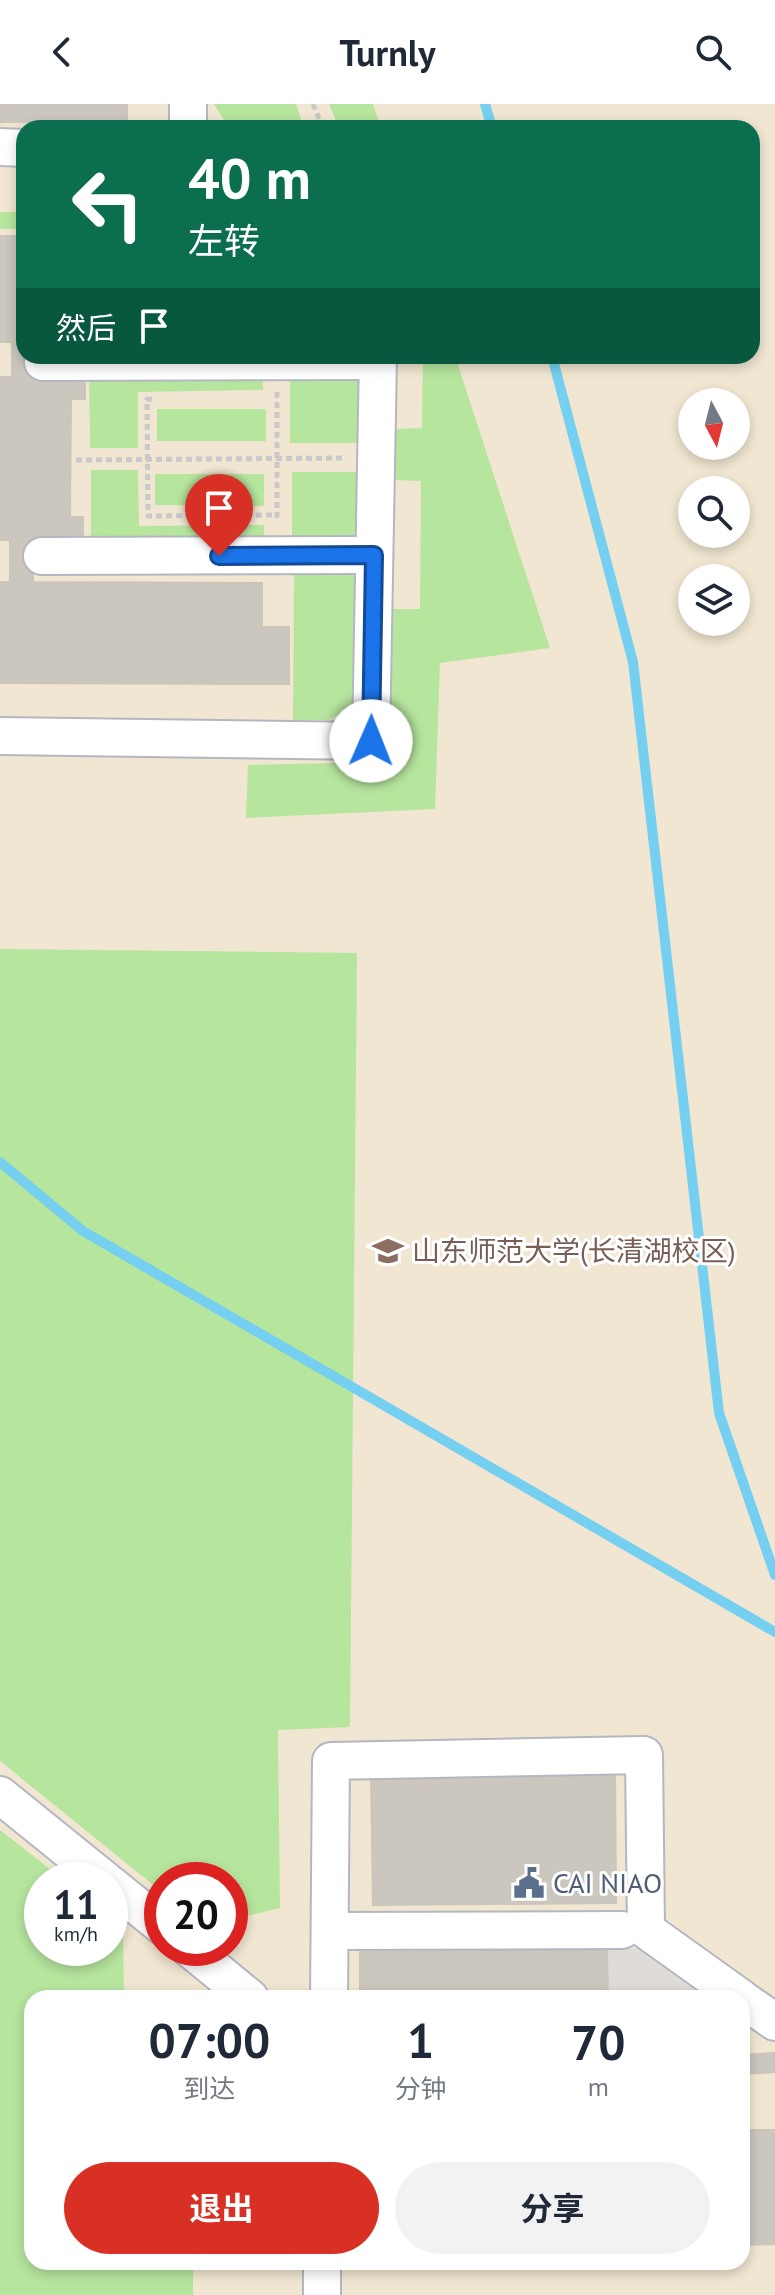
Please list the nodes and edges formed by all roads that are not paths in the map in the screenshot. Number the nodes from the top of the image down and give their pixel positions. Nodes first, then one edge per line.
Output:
1 (378, 364) edge
2 (374, 555) junction
3 (42, 556) dead end
4 (0, 736) edge
5 (0, 1795) edge
6 (83, 1862) edge
7 (128, 1899) edge
8 (144, 1911) edge
9 (622, 1930) dead end
10 (332, 1931) junction
11 (211, 1966) edge
12 (240, 1990) edge
13 (329, 1990) edge
14 (731, 1990) edge
15 (750, 2004) edge
16 (775, 2022) edge
17 (322, 2270) edge
18 (322, 2295) edge

1 - 2 street
2 - 3 street
2 - 4 street
5 - 6 street
7 - 8 street
9 - 10 street
10 - 13 street
10 - 14 street
11 - 12 street
15 - 16 street
17 - 18 street

